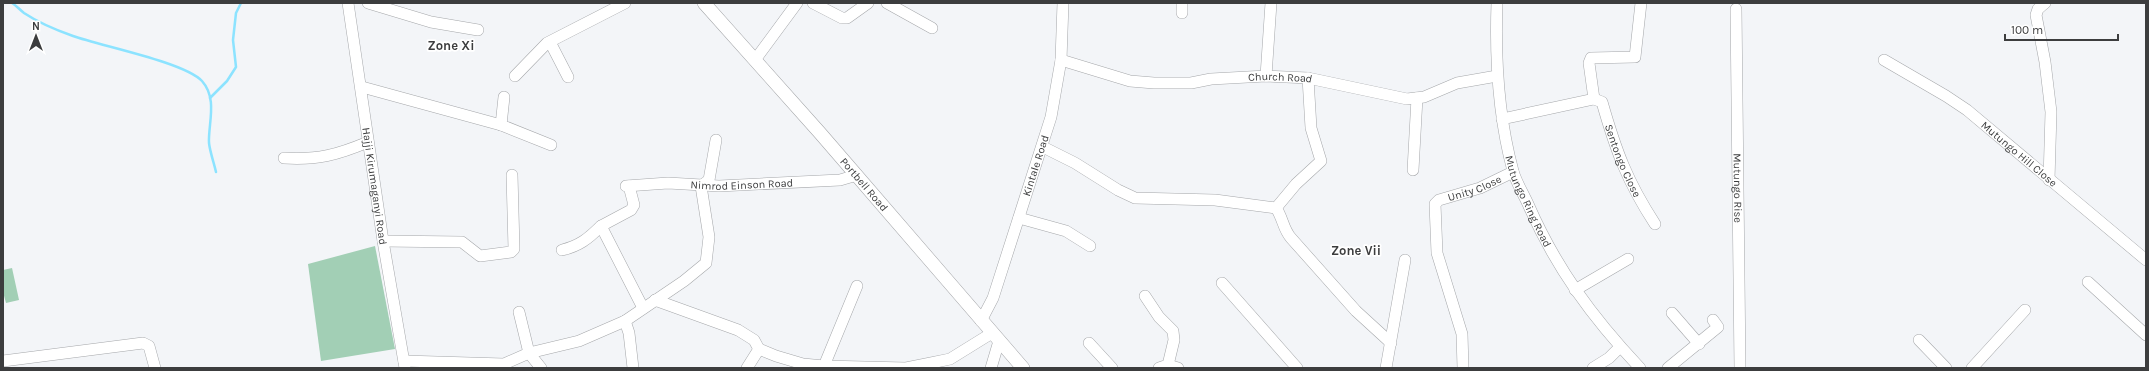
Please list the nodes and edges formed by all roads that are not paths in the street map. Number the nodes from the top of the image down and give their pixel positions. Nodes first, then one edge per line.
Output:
1 (348, 3) edge
2 (368, 3) edge
3 (625, 3) edge
4 (704, 3) edge
5 (797, 3) edge
6 (813, 3) edge
7 (868, 3) edge
8 (887, 3) edge
9 (1063, 3) edge
10 (1271, 3) edge
11 (1497, 3) edge
12 (1641, 3) edge
13 (2046, 3) edge
14 (1736, 9) dead end
15 (932, 28) dead end
16 (478, 30) dead end
17 (550, 42) junction
18 (755, 60) junction
19 (1061, 60) junction
20 (1884, 60) dead end
21 (515, 76) dead end
22 (1266, 76) junction
23 (1497, 76) junction
24 (568, 77) dead end
25 (1308, 78) junction
26 (362, 87) junction
27 (504, 97) dead end
28 (1417, 98) junction
29 (1594, 99) junction
30 (1502, 119) junction
31 (500, 125) junction
32 (716, 140) dead end
33 (368, 142) junction
34 (551, 145) dead end
35 (1043, 147) junction
36 (284, 158) dead end
37 (1413, 170) dead end
38 (1513, 172) junction
39 (512, 175) dead end
40 (857, 175) junction
41 (2049, 180) junction
42 (701, 186) junction
43 (1276, 208) junction
44 (1019, 218) junction
45 (1655, 224) dead end
46 (601, 226) junction
47 (383, 241) junction
48 (1090, 246) dead end
49 (562, 250) dead end
50 (1405, 260) dead end
51 (1628, 260) dead end
52 (2146, 260) edge
53 (2088, 282) dead end
54 (1222, 284) dead end
55 (857, 286) dead end
56 (1575, 290) junction
57 (1145, 296) dead end
58 (655, 300) junction
59 (644, 308) junction
60 (2025, 310) dead end
61 (519, 312) dead end
62 (1672, 313) dead end
63 (1713, 320) dead end
64 (625, 321) junction
65 (981, 321) junction
66 (2146, 335) edge
67 (996, 337) junction
68 (1919, 340) dead end
69 (1089, 343) dead end
70 (1391, 343) junction
71 (1698, 344) junction
72 (1620, 347) junction
73 (759, 349) junction
74 (529, 353) junction
75 (3, 361) edge
76 (405, 364) edge
77 (951, 364) edge
78 (802, 366) edge
79 (824, 366) junction
80 (1168, 367) edge
81 (155, 368) edge
82 (541, 368) edge
83 (633, 368) edge
84 (747, 368) edge
85 (857, 368) edge
86 (991, 368) edge
87 (1023, 368) edge
88 (1112, 368) edge
89 (1297, 368) edge
90 (1386, 368) edge
91 (1463, 368) edge
92 (1593, 368) edge
93 (1640, 368) edge
94 (1668, 368) edge
95 (1740, 368) edge
96 (1946, 368) edge
97 (1972, 368) edge

1 - 26 street, Hajji Kirumaganyi Road
2 - 16 street
3 - 17 street
4 - 18 main road, Portbell Road
5 - 18 street
6 - 7 street
8 - 15 street
9 - 19 street, Kintale Road
10 - 22 street
11 - 23 street, Mutungo Ring Road
12 - 29 street
13 - 41 street
14 - 95 street, Mutungo Rise
17 - 21 street
17 - 24 street
18 - 40 main road, Portbell Road
19 - 22 street, Church Road
19 - 35 street, Kintale Road
20 - 41 street, Mutungo Hill Close
22 - 25 street, Church Road
23 - 28 street, Church Road
23 - 30 street, Mutungo Ring Road
25 - 28 street, Church Road
25 - 43 street
26 - 31 street
26 - 33 street, Hajji Kirumaganyi Road
27 - 31 street
28 - 37 street
29 - 30 street
29 - 45 street, Sentongo Close
30 - 38 street, Mutungo Ring Road
31 - 34 street
32 - 42 street
33 - 36 street
33 - 47 street, Hajji Kirumaganyi Road
35 - 43 street
35 - 44 street, Kintale Road
38 - 56 street, Mutungo Ring Road
38 - 91 street, Unity Close
39 - 47 street
40 - 42 street, Nimrod Einson Road
40 - 65 main road, Portbell Road
41 - 52 street, Mutungo Hill Close
42 - 46 street, Nimrod Einson Road
42 - 58 street
43 - 70 street
44 - 48 street
44 - 65 street, Kintale Road
46 - 49 street
46 - 59 street
47 - 76 street, Hajji Kirumaganyi Road
50 - 70 street
51 - 56 street
53 - 66 street
54 - 89 street
55 - 79 street
56 - 72 street, Mutungo Ring Road
57 - 80 street
58 - 59 street
58 - 73 street
59 - 64 street
60 - 97 street
61 - 74 street
62 - 71 street
63 - 71 street
64 - 74 street
64 - 83 street
65 - 67 main road, Portbell Road
67 - 77 street
67 - 86 street
67 - 87 main road, Portbell Road
68 - 96 street
69 - 88 street
70 - 90 street
71 - 94 street
72 - 92 street
72 - 93 street, Mutungo Ring Road
73 - 78 street
73 - 84 street
74 - 76 street
74 - 82 street
75 - 81 street
77 - 85 street
78 - 79 street
79 - 85 street

